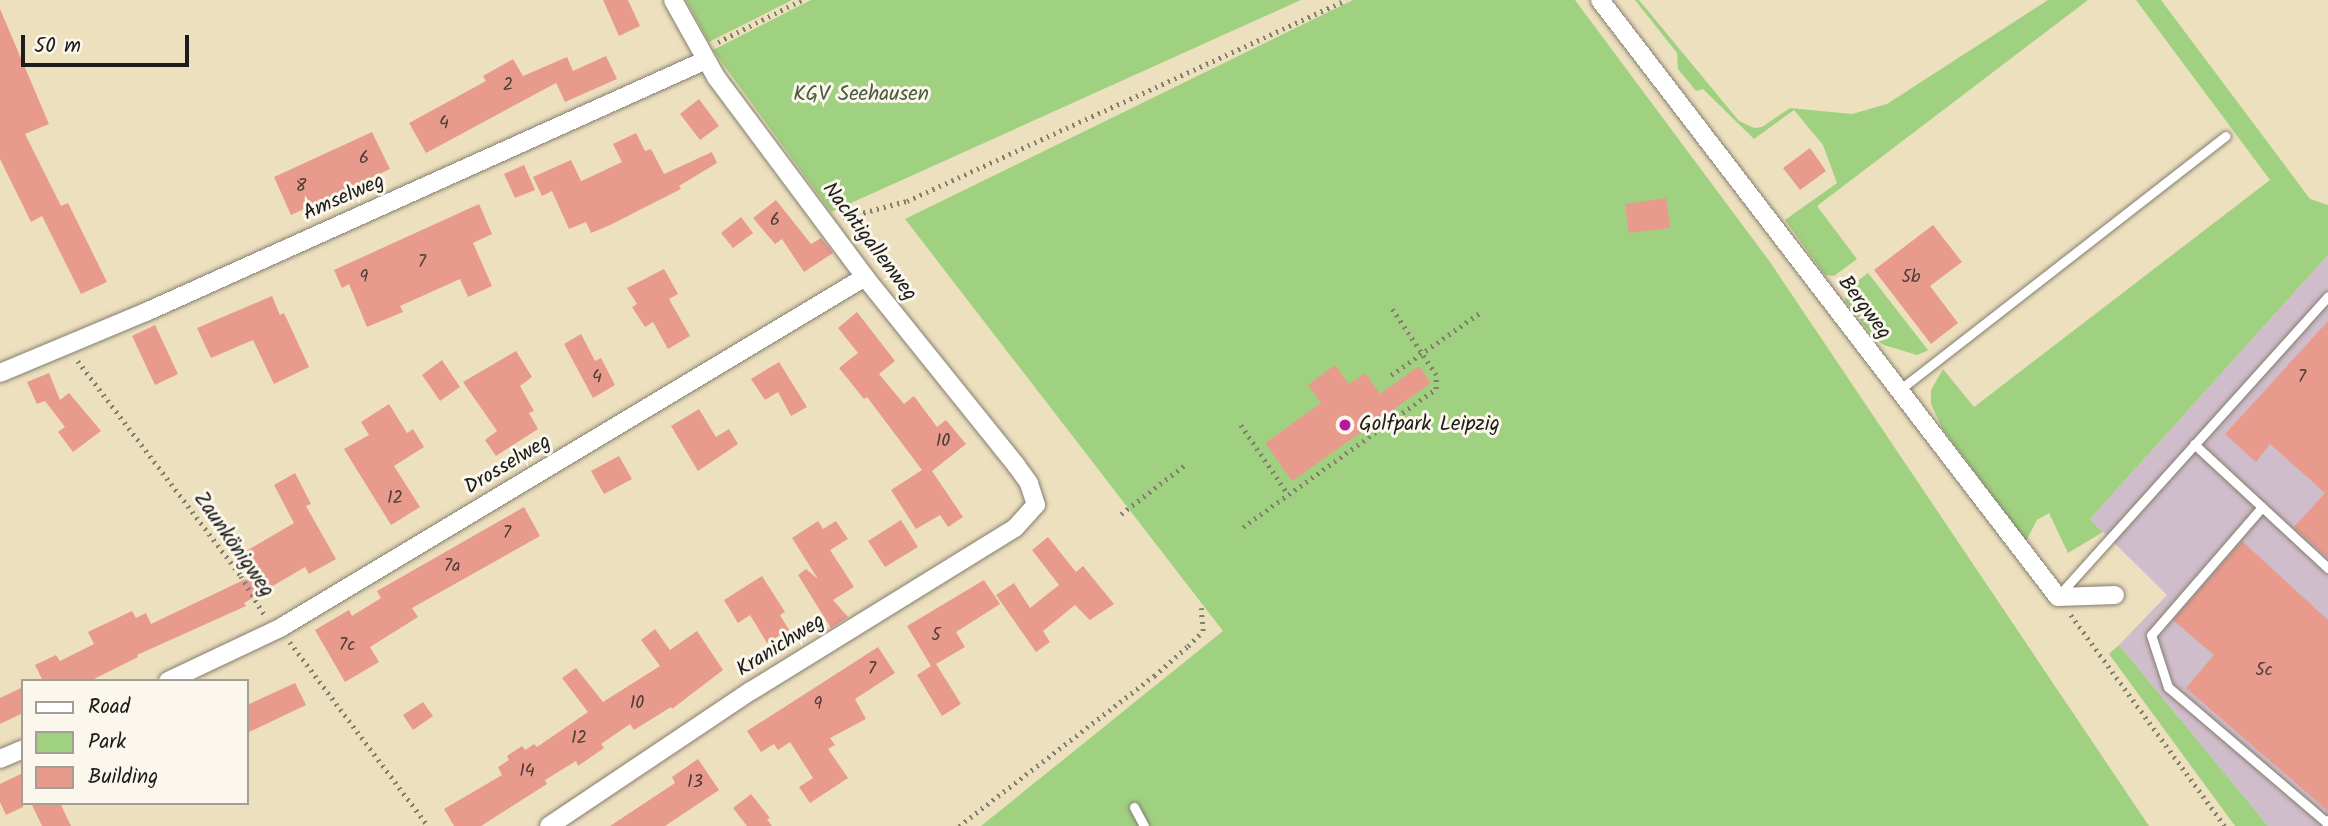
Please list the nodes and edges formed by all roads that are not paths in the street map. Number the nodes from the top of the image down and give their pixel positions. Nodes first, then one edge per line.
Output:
1 (673, 0) edge
2 (1600, 0) edge
3 (703, 55) junction
4 (2227, 136) dead end
5 (865, 277) junction
6 (2328, 296) edge
7 (0, 373) edge
8 (1898, 391) junction
9 (2194, 444) junction
10 (1036, 505) joint
11 (2262, 507) junction
12 (2328, 568) edge
13 (2115, 595) dead end
14 (2057, 597) junction
15 (172, 679) edge
16 (21, 750) edge
17 (0, 759) edge
18 (1135, 807) dead end
19 (2328, 820) edge
20 (549, 826) edge
21 (1144, 826) edge

1 - 3 street, Nachtigallenweg
2 - 8 street, Bergweg
3 - 5 street, Nachtigallenweg
3 - 7 street, Amselweg
4 - 8 lane
5 - 10 street, Nachtigallenweg
5 - 15 street, Drosselweg
6 - 9 lane
8 - 14 street, Bergweg
9 - 11 lane
9 - 14 lane
10 - 20 street, Kranichweg
11 - 12 lane
11 - 19 lane
13 - 14 street
16 - 17 street
18 - 21 lane

